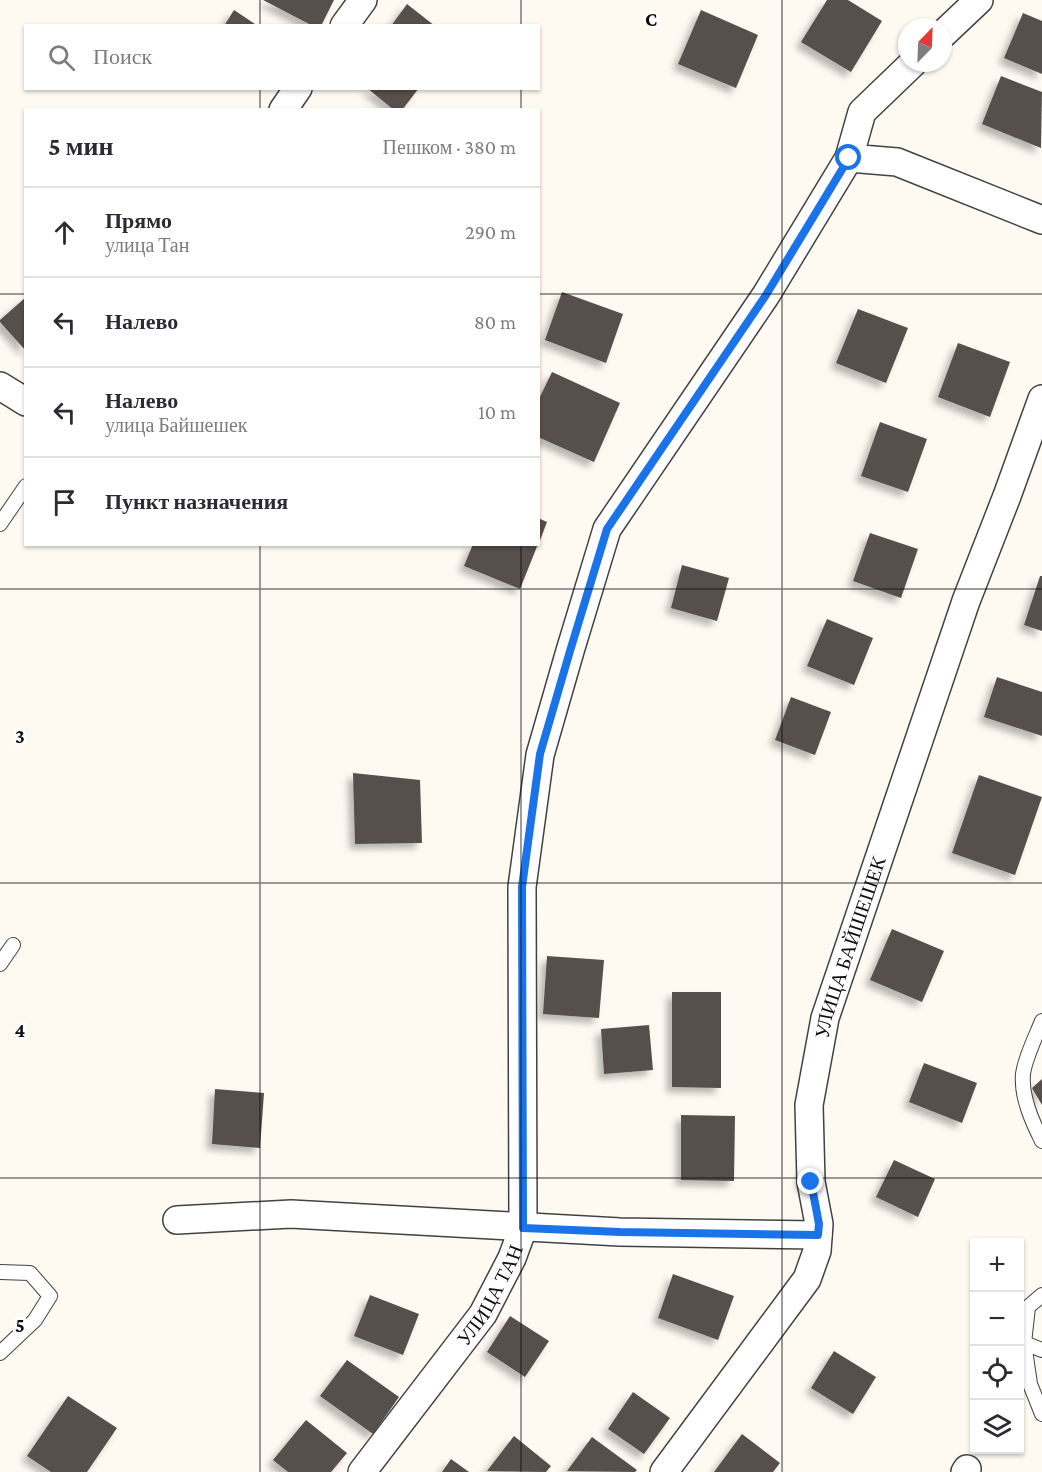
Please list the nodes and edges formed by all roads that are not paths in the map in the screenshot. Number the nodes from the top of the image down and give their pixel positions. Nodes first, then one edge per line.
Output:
1 (363, 0) edge
2 (979, 0) edge
3 (345, 24) edge
4 (952, 26) edge
5 (904, 72) edge
6 (297, 90) edge
7 (284, 108) edge
8 (849, 158) junction
9 (1042, 220) edge
10 (0, 386) edge
11 (1042, 399) edge
12 (24, 401) edge
13 (24, 489) edge
14 (0, 524) edge
15 (13, 945) dead end
16 (0, 964) edge
17 (1042, 1021) edge
18 (1042, 1141) edge
19 (177, 1220) dead end
20 (523, 1228) junction
21 (818, 1235) junction
22 (0, 1272) edge
23 (1042, 1295) edge
24 (1024, 1343) junction
25 (1042, 1350) edge
26 (0, 1353) edge
27 (1042, 1414) edge
28 (362, 1472) edge
29 (664, 1472) edge

1 - 3 street
2 - 4 street
5 - 8 street, УЛИЦА ТАН
6 - 7 street
8 - 9 street
8 - 20 street, УЛИЦА ТАН
10 - 12 street
11 - 21 street, УЛИЦА БАЙШЕШЕК
13 - 14 lane
15 - 16 lane
17 - 18 lane
19 - 20 street
20 - 21 street
20 - 28 street, УЛИЦА ТАН
21 - 29 street, УЛИЦА БАЙШЕШЕК
22 - 26 lane
23 - 24 lane
24 - 25 lane
24 - 27 lane

